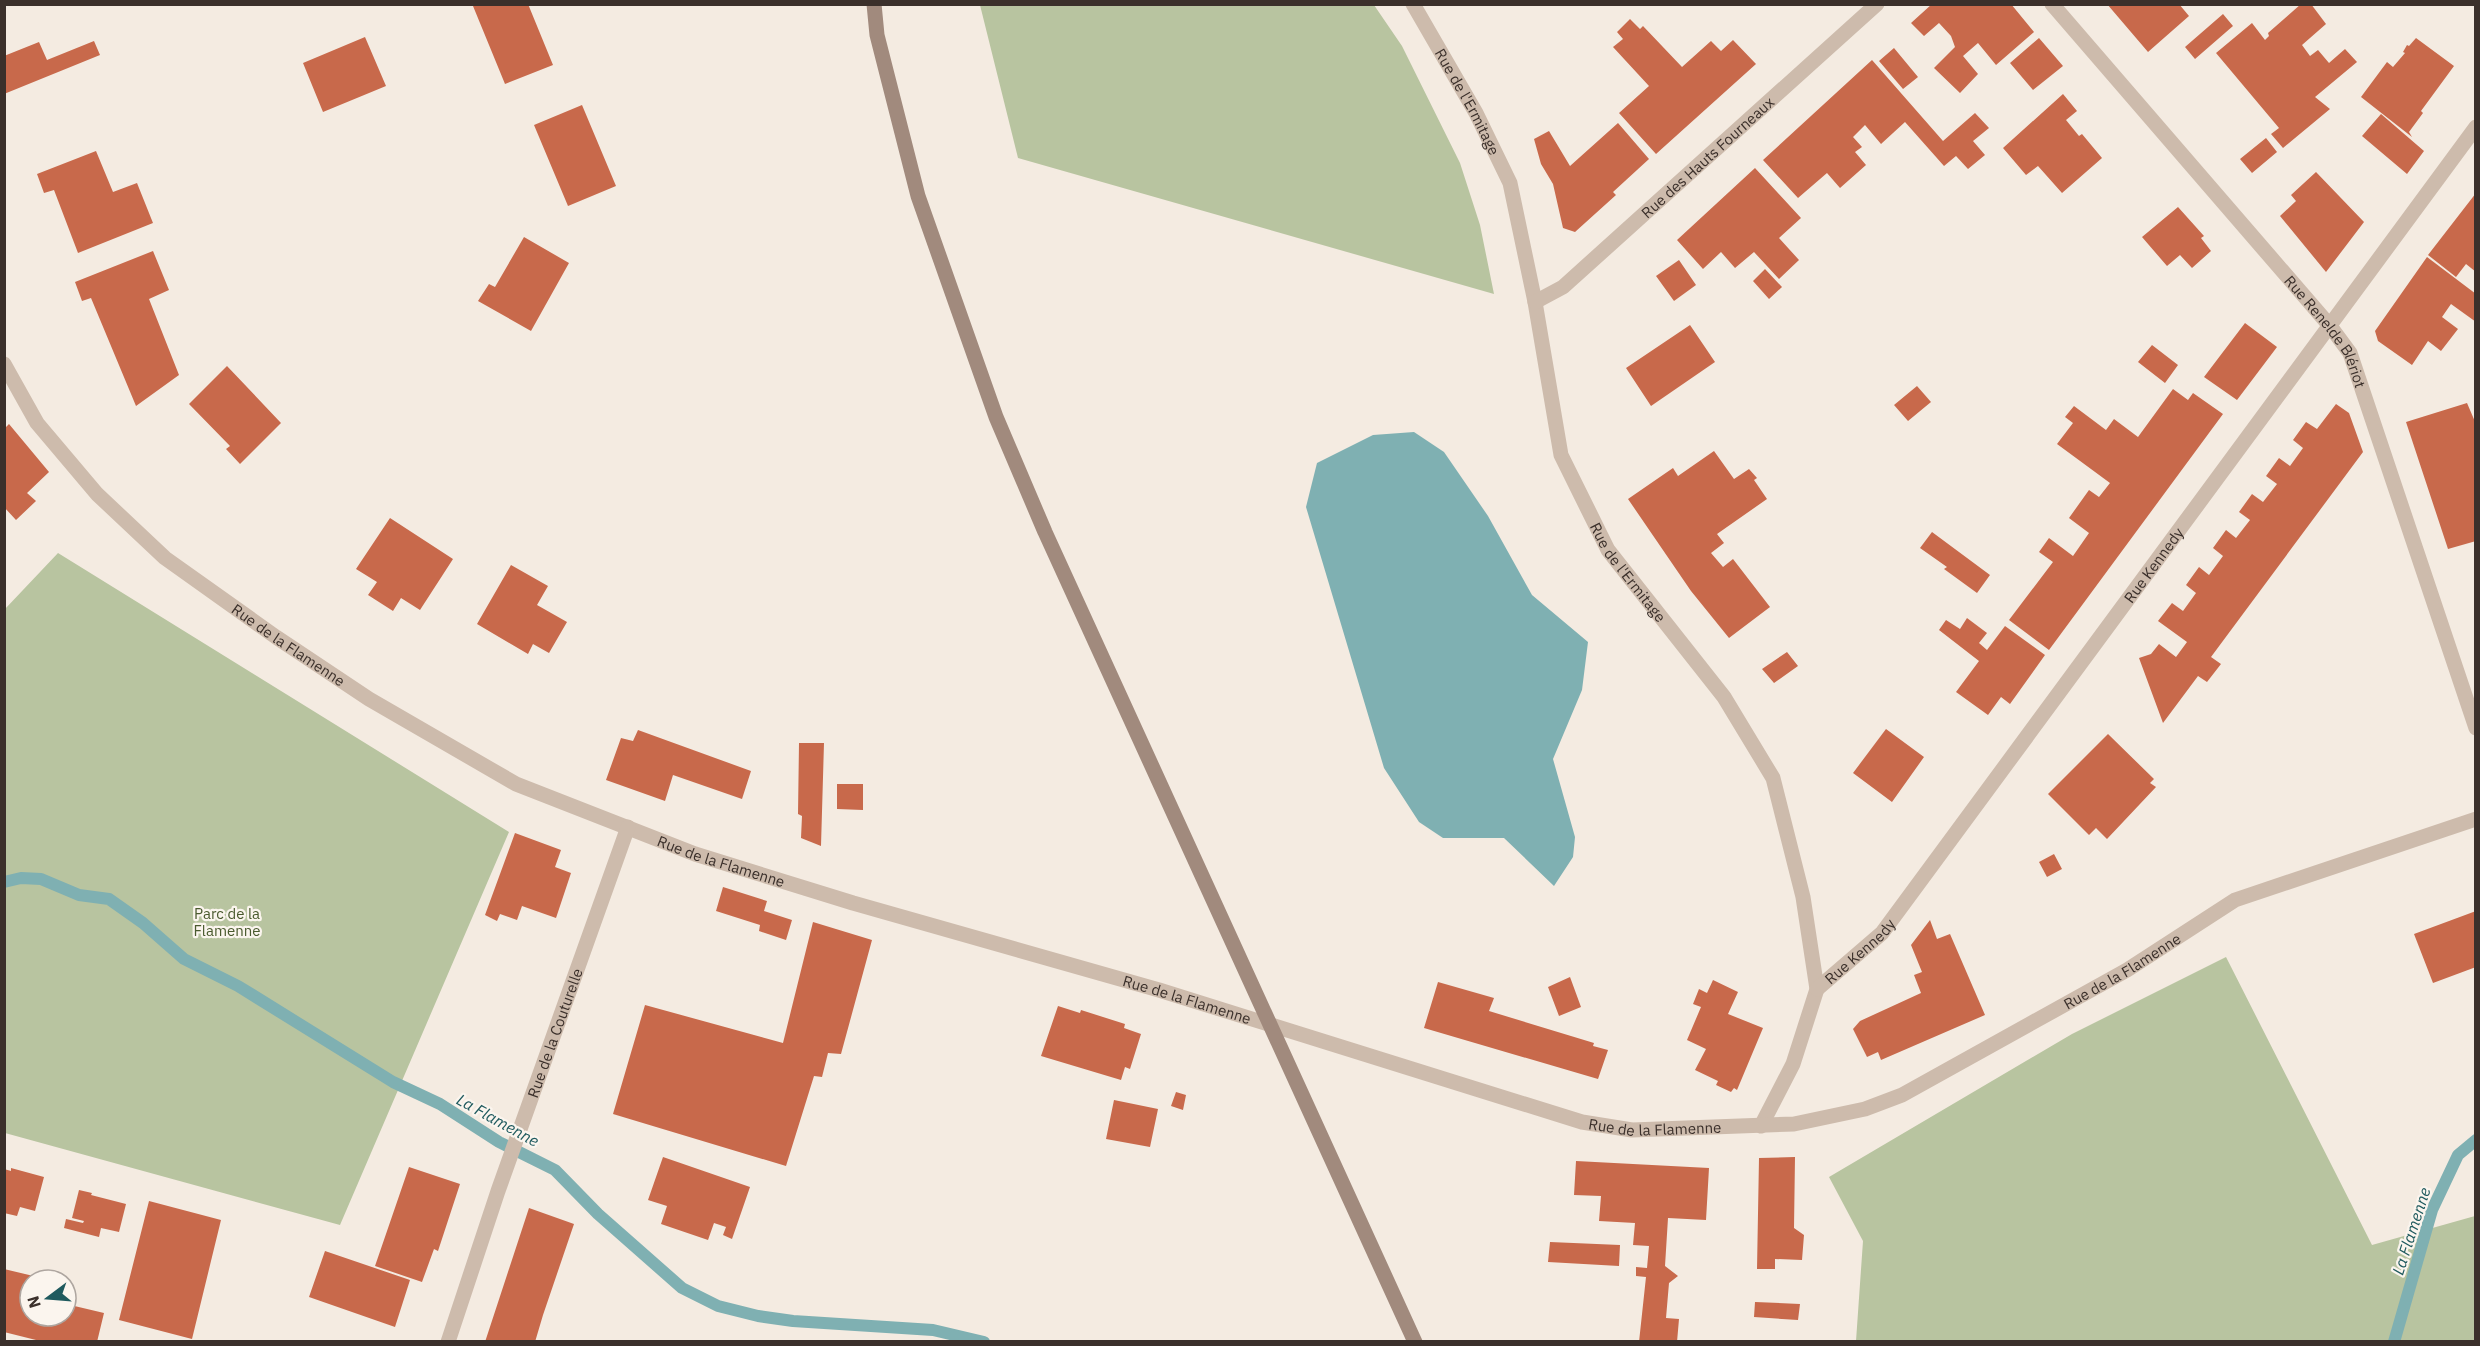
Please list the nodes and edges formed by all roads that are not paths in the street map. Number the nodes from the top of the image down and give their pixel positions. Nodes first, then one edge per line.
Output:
1 (874, 4) edge
2 (1413, 4) edge
3 (1877, 4) edge
4 (2052, 4) edge
5 (2475, 127) edge
6 (1535, 302) junction
7 (2330, 326) junction
8 (4, 364) edge
9 (2475, 728) edge
10 (2475, 819) edge
11 (628, 827) junction
12 (1817, 989) junction
13 (1761, 1126) junction
14 (448, 1341) edge
15 (1415, 1341) edge

1 - 15 main road
2 - 6 street, Rue de l'Ermitage
3 - 6 street, Rue des Hauts Fourneaux
4 - 7 street, Rue Renelde Blériot
5 - 7 street, Rue Kennedy
6 - 12 street, Rue de l'Ermitage
7 - 9 street, Rue Renelde Blériot
7 - 12 street, Rue Kennedy
8 - 11 street, Rue de la Flamenne
10 - 13 street, Rue de la Flamenne
11 - 13 street, Rue de la Flamenne
11 - 14 street, Rue de la Couturelle
12 - 13 street, Rue de l'Ermitage

